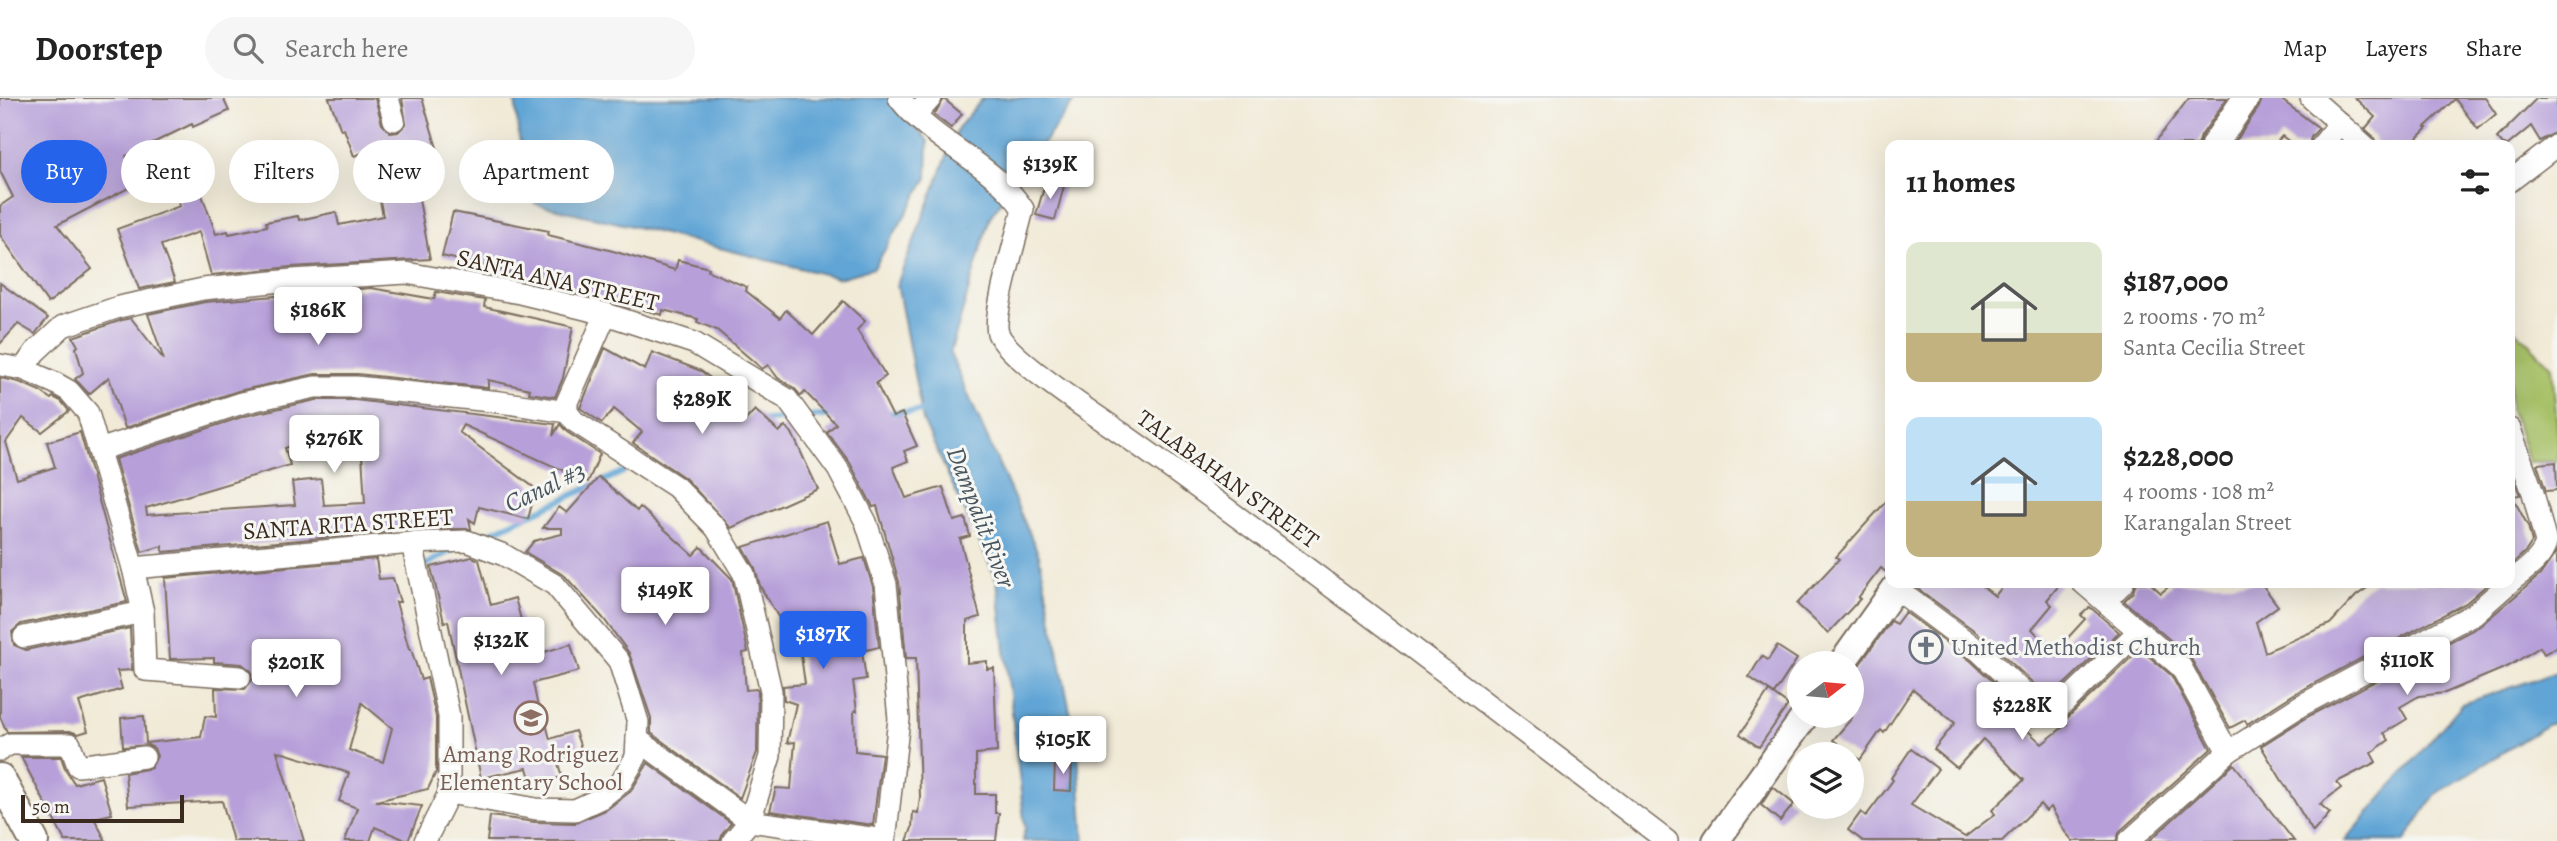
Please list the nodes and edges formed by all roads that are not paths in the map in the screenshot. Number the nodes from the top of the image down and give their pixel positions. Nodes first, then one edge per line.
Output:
1 (388, 98) edge
2 (899, 98) edge
3 (931, 98) edge
4 (2246, 98) edge
5 (2311, 98) edge
6 (915, 116) junction
7 (394, 120) dead end
8 (2340, 124) junction
9 (2217, 140) edge
10 (2326, 140) edge
11 (2358, 140) edge
12 (2557, 145) edge
13 (2515, 177) edge
14 (606, 314) junction
15 (0, 365) edge
16 (23, 369) junction
17 (567, 412) junction
18 (2515, 444) edge
19 (99, 450) junction
20 (412, 543) junction
21 (139, 567) junction
22 (2515, 578) edge
23 (1895, 588) edge
24 (1901, 588) edge
25 (2089, 588) edge
26 (2118, 588) edge
27 (2503, 588) edge
28 (2105, 601) junction
29 (143, 612) junction
30 (2139, 631) junction
31 (24, 636) dead end
32 (1850, 651) edge
33 (240, 677) dead end
34 (1796, 728) edge
35 (637, 739) junction
36 (0, 750) edge
37 (2228, 752) junction
38 (144, 757) dead end
39 (0, 778) edge
40 (449, 793) junction
41 (750, 821) junction
42 (885, 840) edge
43 (34, 841) edge
44 (425, 841) edge
45 (733, 841) edge
46 (1667, 841) edge
47 (1716, 841) edge
48 (2129, 841) edge

1 - 7 street
2 - 6 street, TALABAHAN STREET
3 - 6 street
4 - 9 street
5 - 8 street
6 - 46 street, TALABAHAN STREET
8 - 10 street
8 - 11 street
12 - 13 street
14 - 16 street, SANTA ANA STREET
14 - 17 street
14 - 42 street, SANTA ANA STREET
15 - 16 street
16 - 19 street
17 - 19 street
17 - 41 street
18 - 22 street
19 - 21 street
20 - 21 street, SANTA RITA STREET
20 - 35 street, SANTA RITA STREET
20 - 40 street
21 - 29 street
23 - 32 street
24 - 30 street
25 - 28 street
26 - 28 street
27 - 37 street
28 - 30 street
29 - 31 street
29 - 33 street
30 - 37 street
34 - 47 street
35 - 40 street, SANTA RITA STREET
35 - 41 street
36 - 38 street
37 - 48 street
39 - 43 main road
40 - 44 street
41 - 42 street
41 - 45 street

